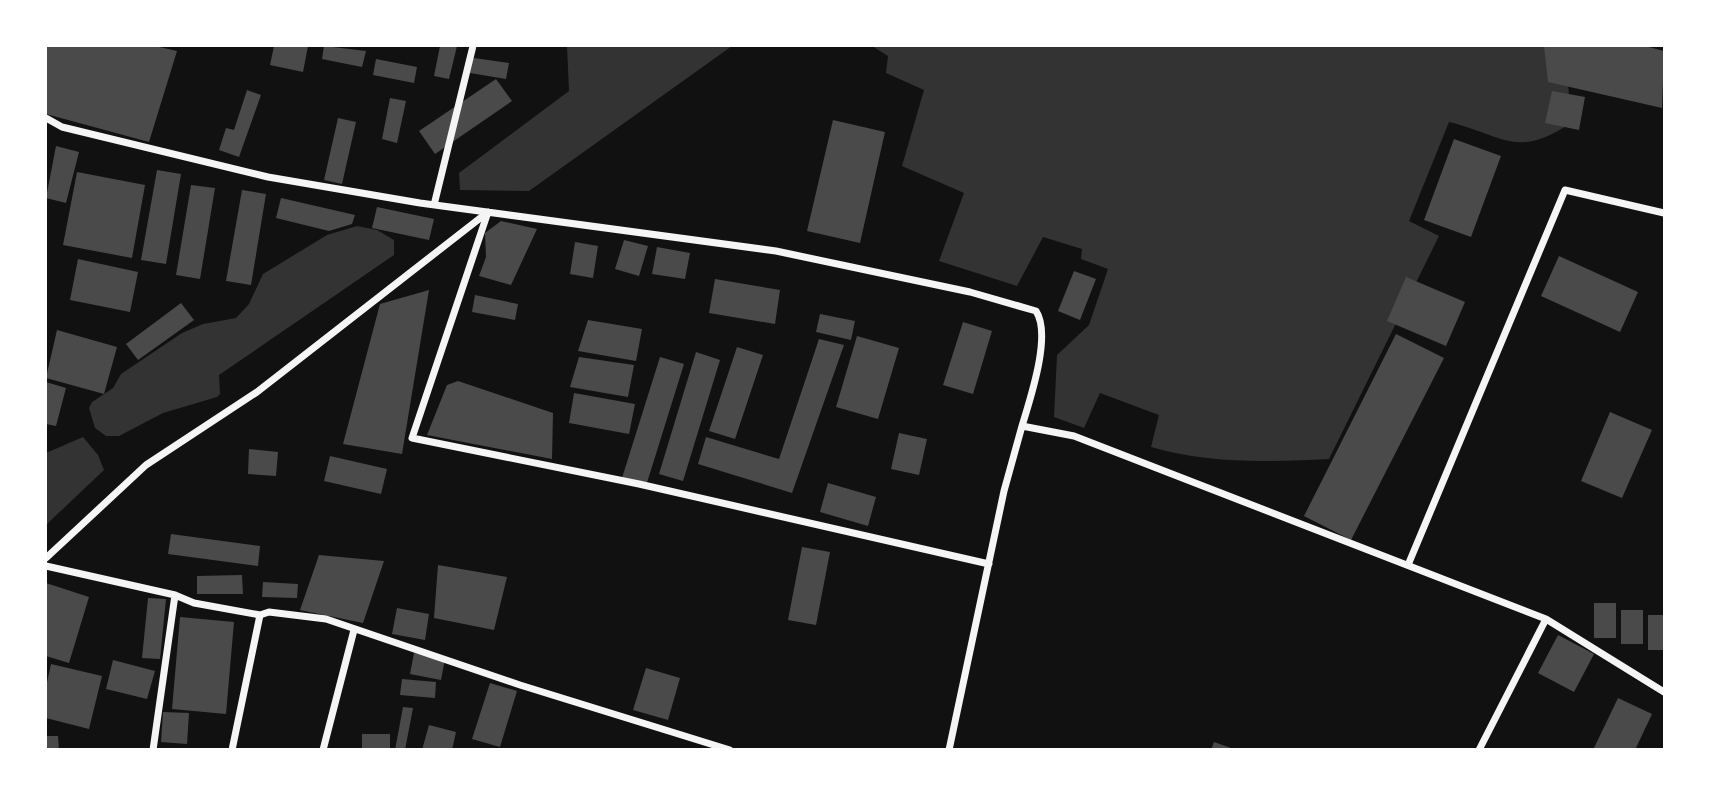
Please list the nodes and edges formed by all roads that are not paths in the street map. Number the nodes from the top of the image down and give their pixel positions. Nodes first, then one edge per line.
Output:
1 (473, 46) edge
2 (46, 118) edge
3 (435, 205) junction
4 (488, 212) junction
5 (1664, 213) edge
6 (1022, 426) junction
7 (46, 558) edge
8 (989, 564) junction
9 (1408, 565) junction
10 (46, 566) edge
11 (175, 595) junction
12 (260, 615) junction
13 (1546, 619) junction
14 (354, 630) junction
15 (1664, 692) edge
16 (153, 750) edge
17 (232, 750) edge
18 (323, 750) edge
19 (730, 750) edge
20 (949, 750) edge
21 (1479, 750) edge

1 - 3 street
2 - 3 street
3 - 4 street
4 - 6 street
4 - 7 street
4 - 8 street
5 - 9 street
6 - 8 street
6 - 9 street
8 - 20 street
9 - 13 street
10 - 11 street
11 - 12 street
11 - 16 street
12 - 14 street
12 - 17 street
13 - 15 street
13 - 21 street
14 - 18 street
14 - 19 street

